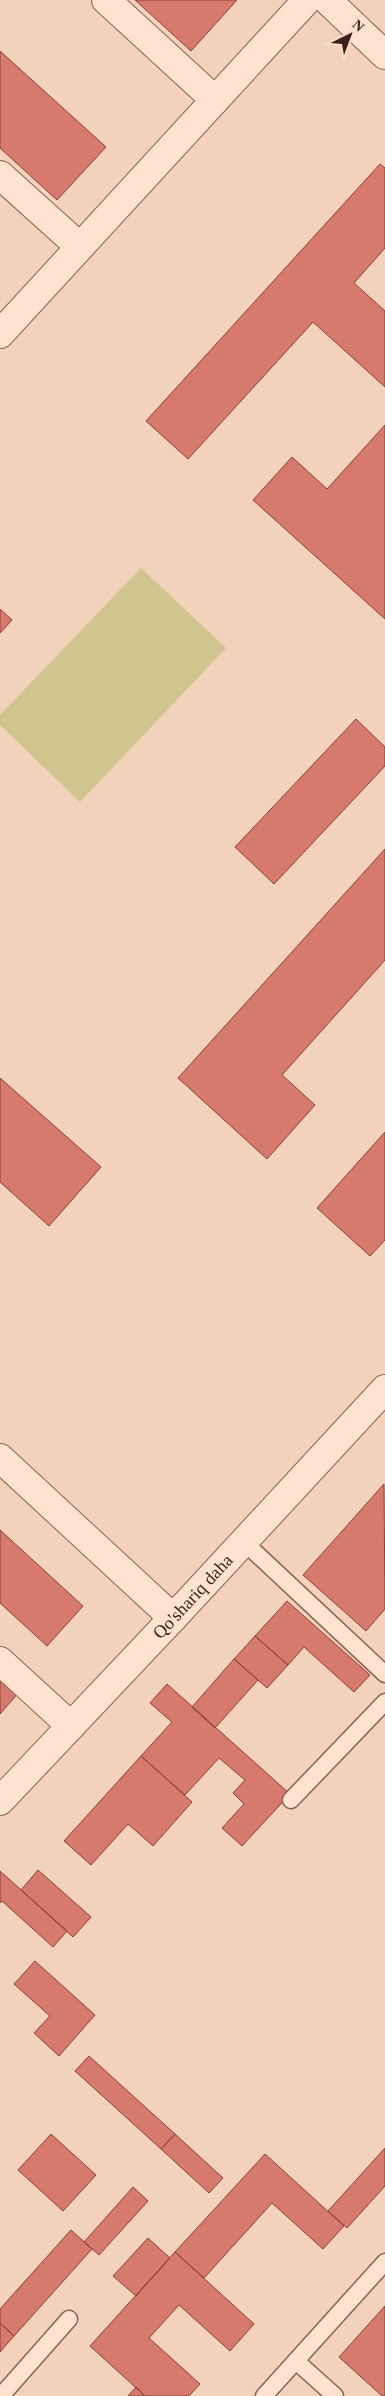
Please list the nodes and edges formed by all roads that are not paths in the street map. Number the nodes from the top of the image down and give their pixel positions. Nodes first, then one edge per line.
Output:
1 (106, 0) edge
2 (307, 0) edge
3 (327, 0) edge
4 (385, 55) edge
5 (215, 100) junction
6 (0, 175) edge
7 (80, 247) junction
8 (0, 334) edge
9 (385, 1389) edge
10 (0, 1458) edge
11 (244, 1542) junction
12 (173, 1618) junction
13 (0, 1661) edge
14 (385, 1674) edge
15 (385, 1702) edge
16 (71, 1726) junction
17 (291, 1800) dead end
18 (0, 1801) edge
19 (385, 2262) edge
20 (69, 2319) dead end
21 (296, 2361) junction
22 (1, 2396) edge
23 (264, 2396) edge
24 (335, 2396) edge

1 - 5 street
2 - 5 street
3 - 4 street
5 - 7 street
6 - 7 street
7 - 8 street
9 - 11 street, Qo'shariq daha
10 - 12 street
11 - 12 street, Qo'shariq daha
11 - 14 lane
12 - 16 street, Qo'shariq daha
13 - 16 street
15 - 17 lane
16 - 18 street, Qo'shariq daha
19 - 21 lane
20 - 22 lane
21 - 23 lane
21 - 24 lane

